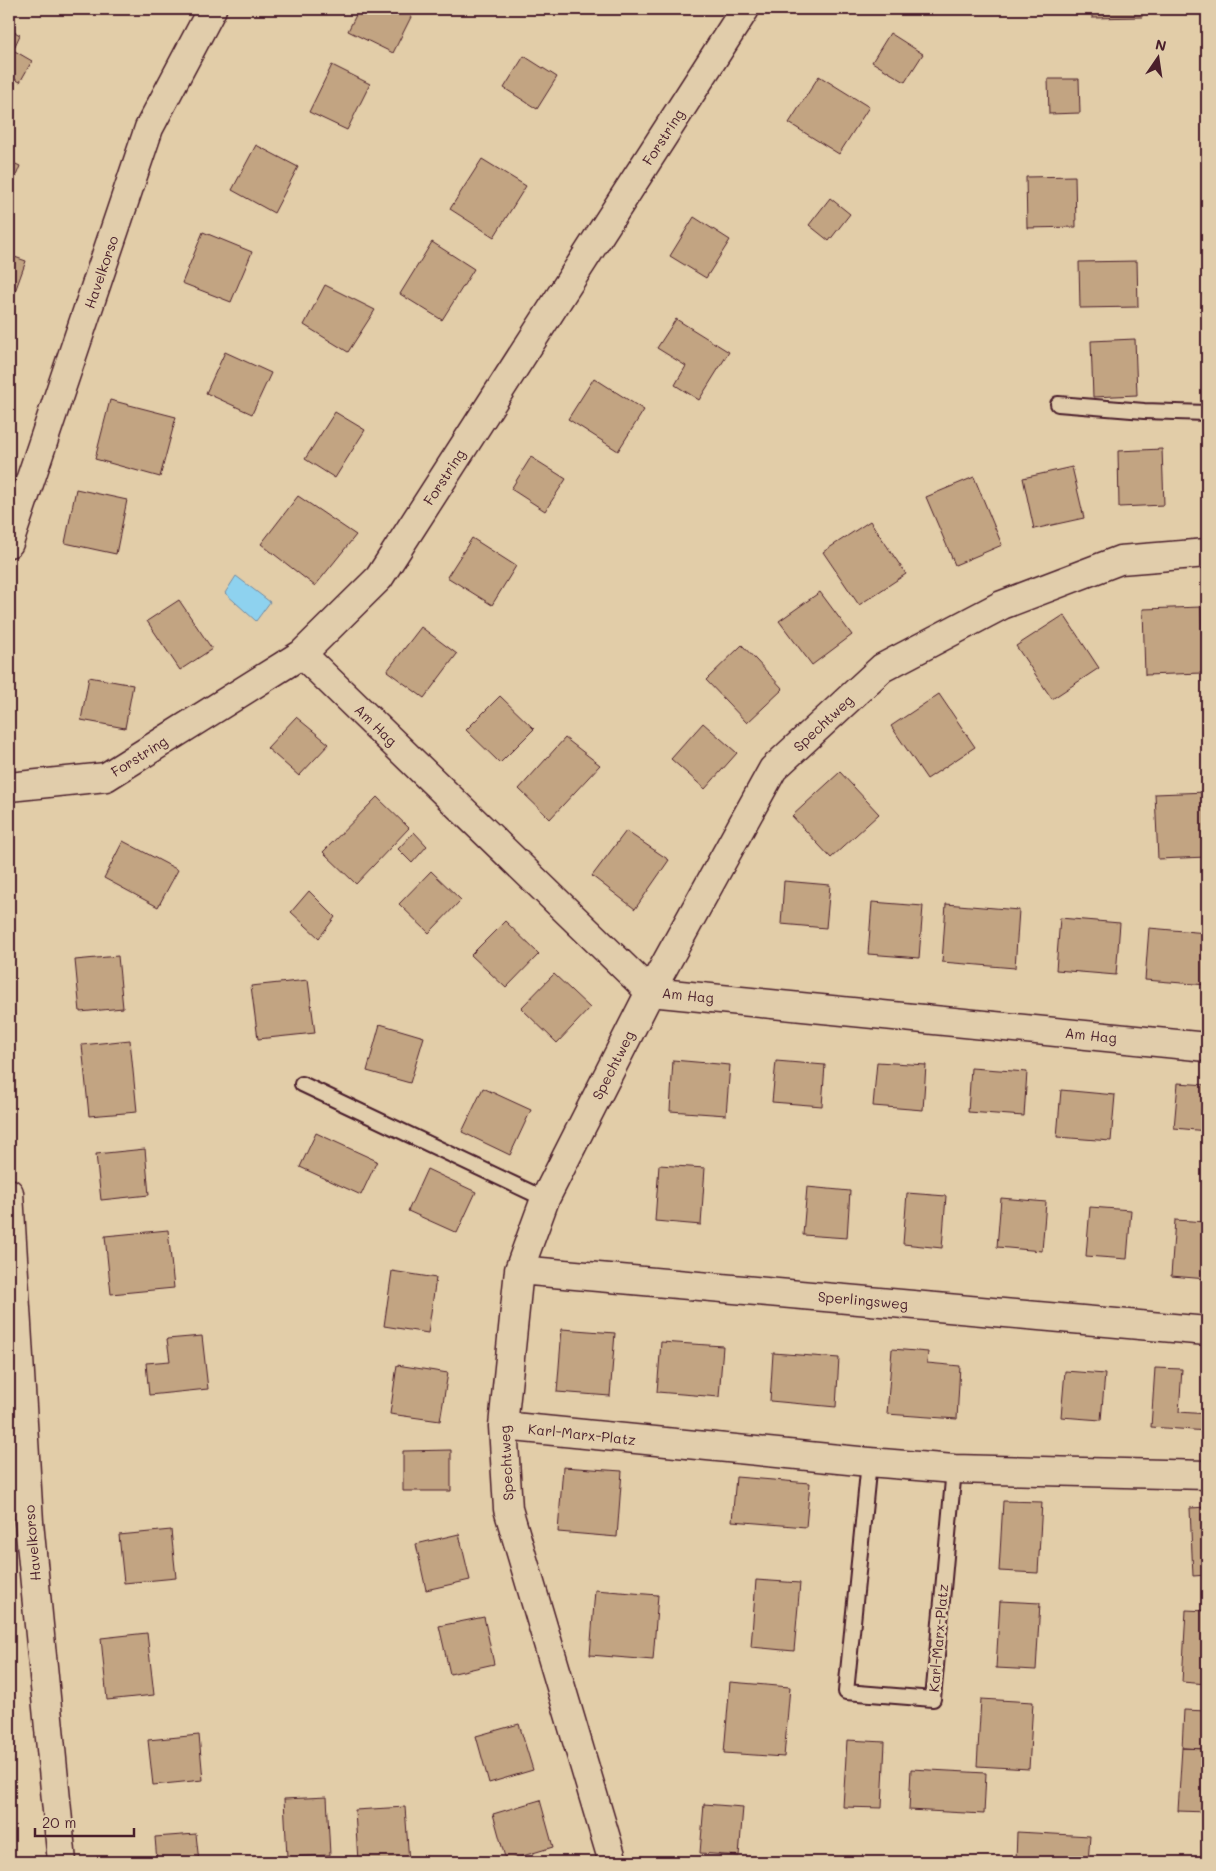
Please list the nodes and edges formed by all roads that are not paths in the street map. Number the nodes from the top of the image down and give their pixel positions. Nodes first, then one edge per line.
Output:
1 (212, 9) edge
2 (745, 9) edge
3 (1058, 404) dead end
4 (1207, 413) edge
5 (9, 543) edge
6 (1207, 554) edge
7 (302, 654) junction
8 (9, 787) edge
9 (650, 992) junction
10 (1207, 1047) edge
11 (302, 1084) dead end
12 (9, 1193) edge
13 (545, 1199) junction
14 (519, 1270) junction
15 (1207, 1331) edge
16 (503, 1426) junction
17 (869, 1462) junction
18 (954, 1469) junction
19 (1207, 1475) edge
20 (19, 1519) edge
21 (62, 1862) edge
22 (613, 1862) edge

1 - 5 street, Havelkorso
2 - 7 street, Forstring
3 - 4 lane
6 - 9 street, Spechtweg
7 - 8 street, Forstring
7 - 9 street, Am Hag
9 - 10 street, Am Hag
9 - 13 street, Spechtweg
11 - 13 lane
12 - 20 street, Havelkorso
13 - 14 street, Spechtweg
14 - 15 street, Sperlingsweg
14 - 16 street, Spechtweg
16 - 17 street, Karl-Marx-Platz
16 - 22 street, Spechtweg
17 - 18 street, Karl-Marx-Platz
17 - 18 lane, Karl-Marx-Platz
18 - 19 street, Karl-Marx-Platz
20 - 21 street, Havelkorso

